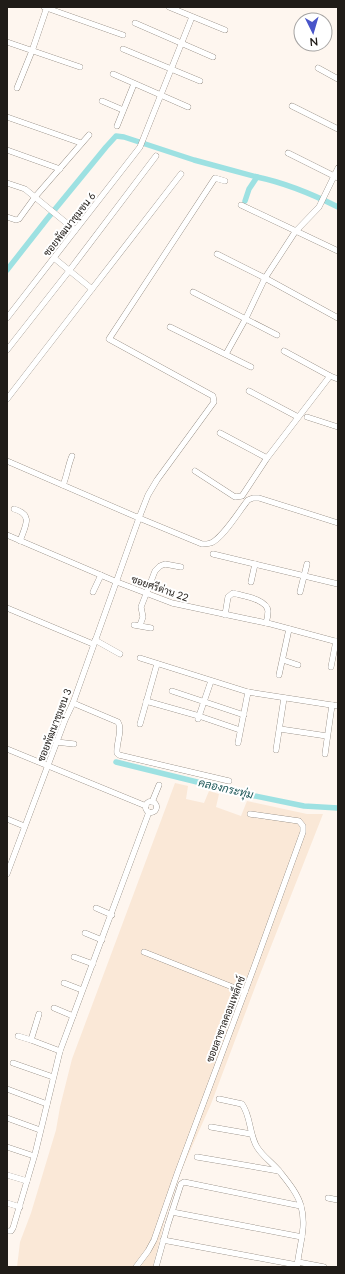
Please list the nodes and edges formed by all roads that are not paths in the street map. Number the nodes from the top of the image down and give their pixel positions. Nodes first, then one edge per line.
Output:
1 (46, 7) edge
2 (169, 7) edge
3 (192, 17) junction
4 (135, 23) dead end
5 (225, 30) dead end
6 (123, 35) dead end
7 (7, 42) edge
8 (181, 43) junction
9 (123, 49) dead end
10 (32, 51) junction
11 (213, 57) dead end
12 (80, 68) dead end
13 (318, 68) dead end
14 (170, 70) junction
15 (113, 74) dead end
16 (338, 79) edge
17 (200, 81) dead end
18 (134, 84) junction
19 (17, 88) dead end
20 (160, 95) junction
21 (102, 101) dead end
22 (292, 106) dead end
23 (188, 107) dead end
24 (123, 110) junction
25 (7, 117) edge
26 (116, 126) dead end
27 (338, 129) edge
28 (89, 135) dead end
29 (81, 143) junction
30 (7, 150) edge
31 (288, 153) dead end
32 (156, 156) dead end
33 (60, 168) junction
34 (338, 168) edge
35 (182, 174) dead end
36 (336, 177) edge
37 (225, 181) dead end
38 (7, 183) edge
39 (35, 197) junction
40 (241, 205) dead end
41 (7, 217) edge
42 (75, 230) junction
43 (295, 232) junction
44 (338, 252) edge
45 (217, 254) dead end
46 (54, 258) junction
47 (69, 271) junction
48 (265, 278) junction
49 (92, 289) junction
50 (193, 292) dead end
51 (7, 318) edge
52 (246, 318) junction
53 (338, 318) edge
54 (170, 327) dead end
55 (276, 335) dead end
56 (7, 350) edge
57 (284, 351) dead end
58 (226, 354) junction
59 (251, 367) dead end
60 (330, 376) junction
61 (338, 379) edge
62 (249, 391) dead end
63 (7, 399) edge
64 (298, 417) junction
65 (307, 417) dead end
66 (338, 426) edge
67 (220, 433) dead end
68 (72, 456) dead end
69 (267, 458) junction
70 (7, 461) edge
71 (195, 471) dead end
72 (63, 485) junction
73 (14, 509) dead end
74 (139, 518) junction
75 (338, 523) edge
76 (7, 535) edge
77 (20, 541) junction
78 (213, 554) dead end
79 (255, 564) junction
80 (307, 564) dead end
81 (181, 567) dead end
82 (101, 575) junction
83 (304, 576) junction
84 (117, 582) junction
85 (251, 582) dead end
86 (338, 584) edge
87 (93, 592) dead end
88 (300, 592) dead end
89 (146, 593) junction
90 (7, 608) edge
91 (225, 615) junction
92 (266, 623) junction
93 (151, 628) dead end
94 (289, 629) junction
95 (337, 641) edge
96 (94, 642) junction
97 (120, 654) dead end
98 (140, 658) dead end
99 (282, 660) junction
100 (157, 664) junction
101 (298, 665) dead end
102 (331, 667) dead end
103 (279, 675) dead end
104 (211, 681) junction
105 (172, 691) dead end
106 (248, 692) junction
107 (284, 698) junction
108 (146, 701) junction
109 (204, 702) junction
110 (73, 703) junction
111 (332, 705) junction
112 (338, 706) edge
113 (244, 715) junction
114 (198, 718) junction
115 (140, 724) dead end
116 (280, 729) junction
117 (240, 730) junction
118 (327, 736) junction
119 (56, 742) junction
120 (238, 743) dead end
121 (74, 744) dead end
122 (7, 749) edge
123 (276, 750) dead end
124 (325, 754) dead end
125 (48, 766) junction
126 (230, 781) dead end
127 (159, 785) dead end
128 (152, 802) junction
129 (146, 806) junction
130 (149, 812) junction
131 (250, 814) dead end
132 (7, 819) edge
133 (24, 826) junction
134 (7, 874) edge
135 (96, 908) dead end
136 (112, 915) junction
137 (85, 933) dead end
138 (102, 940) junction
139 (144, 952) dead end
140 (74, 957) dead end
141 (93, 964) junction
142 (64, 983) dead end
143 (82, 990) junction
144 (245, 992) junction
145 (54, 1008) dead end
146 (39, 1014) dead end
147 (73, 1016) junction
148 (18, 1036) dead end
149 (31, 1040) junction
150 (60, 1051) junction
151 (13, 1063) dead end
152 (53, 1077) junction
153 (7, 1090) edge
154 (219, 1099) dead end
155 (47, 1104) junction
156 (7, 1118) edge
157 (211, 1127) dead end
158 (40, 1130) junction
159 (251, 1134) junction
160 (7, 1147) edge
161 (34, 1156) junction
162 (197, 1157) dead end
163 (280, 1171) junction
164 (7, 1175) edge
165 (27, 1181) junction
166 (328, 1198) dead end
167 (338, 1200) edge
168 (7, 1203) edge
169 (20, 1206) junction
170 (301, 1206) junction
171 (172, 1212) junction
172 (7, 1231) edge
173 (302, 1237) junction
174 (163, 1240) junction
175 (297, 1265) edge
176 (136, 1267) edge
177 (156, 1267) edge
178 (324, 1267) edge

1 - 6 street
1 - 10 street
2 - 3 street
3 - 5 street
3 - 8 street, ซอยพัฒนาชุมชน 6
4 - 8 street
7 - 10 street
8 - 11 street
8 - 14 street, ซอยพัฒนาชุมชน 6
9 - 14 street
10 - 12 street
10 - 19 street
13 - 16 street
14 - 17 street
14 - 20 street, ซอยพัฒนาชุมชน 6
15 - 18 street
18 - 20 street
18 - 24 street
20 - 23 street
20 - 42 street, ซอยพัฒนาชุมชน 6
21 - 24 street
22 - 27 street
24 - 26 street
25 - 29 street
28 - 29 street
29 - 33 street
30 - 33 street
31 - 36 street
32 - 47 street
33 - 39 street
34 - 36 street
35 - 49 street
36 - 43 street
37 - 74 street, ซอยพัฒนาชุมชน 3
38 - 39 street
39 - 41 street
39 - 42 street
40 - 43 street
42 - 46 street, ซอยพัฒนาชุมชน 6
43 - 44 street
43 - 48 street
45 - 48 street
46 - 47 street
46 - 51 street, ซอยพัฒนาชุมชน 6
47 - 49 street
47 - 56 street
48 - 52 street
48 - 53 street
49 - 63 street
50 - 52 street
52 - 55 street
52 - 58 street
54 - 58 street
57 - 60 street
58 - 59 street
60 - 61 street
60 - 64 street
62 - 64 street
64 - 69 street
65 - 66 street
67 - 69 street
68 - 72 street
69 - 71 street
70 - 72 street
72 - 74 street
73 - 77 street
74 - 75 street
74 - 84 street, ซอยพัฒนาชุมชน 3
76 - 77 street, ซอยศรีด่าน 22
77 - 82 street, ซอยศรีด่าน 22
78 - 79 street
79 - 83 street
79 - 85 street
80 - 83 street
81 - 89 street
82 - 84 street, ซอยศรีด่าน 22
82 - 87 street
83 - 86 street
83 - 88 street
84 - 89 street, ซอยศรีด่าน 22
84 - 96 street, ซอยพัฒนาชุมชน 3
89 - 91 street, ซอยศรีด่าน 22
89 - 93 street
90 - 96 street
91 - 92 street, ซอยศรีด่าน 22
91 - 92 street
92 - 94 street, ซอยศรีด่าน 22
94 - 95 street, ซอยศรีด่าน 22
94 - 99 street
95 - 102 street
96 - 97 street
96 - 110 street, ซอยพัฒนาชุมชน 3
98 - 100 street
99 - 101 street
99 - 103 street
100 - 104 street
100 - 108 street
104 - 106 street
104 - 109 street
105 - 109 street
106 - 107 street
106 - 113 street
107 - 111 street
107 - 116 street
108 - 114 street
108 - 115 street
109 - 113 street
109 - 114 street
110 - 119 street, ซอยพัฒนาชุมชน 3
110 - 126 street
111 - 112 street
111 - 118 street
113 - 117 street
114 - 117 street
116 - 118 street
116 - 123 street
117 - 120 street
118 - 124 street
119 - 121 street
119 - 125 street, ซอยพัฒนาชุมชน 3
122 - 125 street
125 - 129 street
125 - 133 street, ซอยพัฒนาชุมชน 3
127 - 128 street
128 - 129 street
128 - 130 street
129 - 130 street
130 - 136 street
131 - 144 street, ซอยลาซาลคอมเพล็กซ์
132 - 133 street
133 - 134 street, ซอยพัฒนาชุมชน 3
135 - 136 street
136 - 138 street
137 - 138 street
138 - 141 street
139 - 144 street
140 - 141 street
141 - 143 street
142 - 143 street
143 - 147 street
144 - 176 street, ซอยลาซาลคอมเพล็กซ์
145 - 147 street
146 - 149 street
147 - 150 street
148 - 149 street
149 - 150 street
150 - 152 street
151 - 152 street
152 - 155 street
153 - 155 street
154 - 159 street
155 - 158 street
156 - 158 street
157 - 159 street
158 - 161 street
159 - 163 street
160 - 161 street
161 - 165 street
162 - 163 street
163 - 170 street
164 - 165 street
165 - 169 street
166 - 167 street
168 - 169 street
169 - 172 street
170 - 171 street
170 - 173 street
171 - 173 street
171 - 174 street
173 - 175 street
174 - 175 street
174 - 177 street
175 - 178 street

